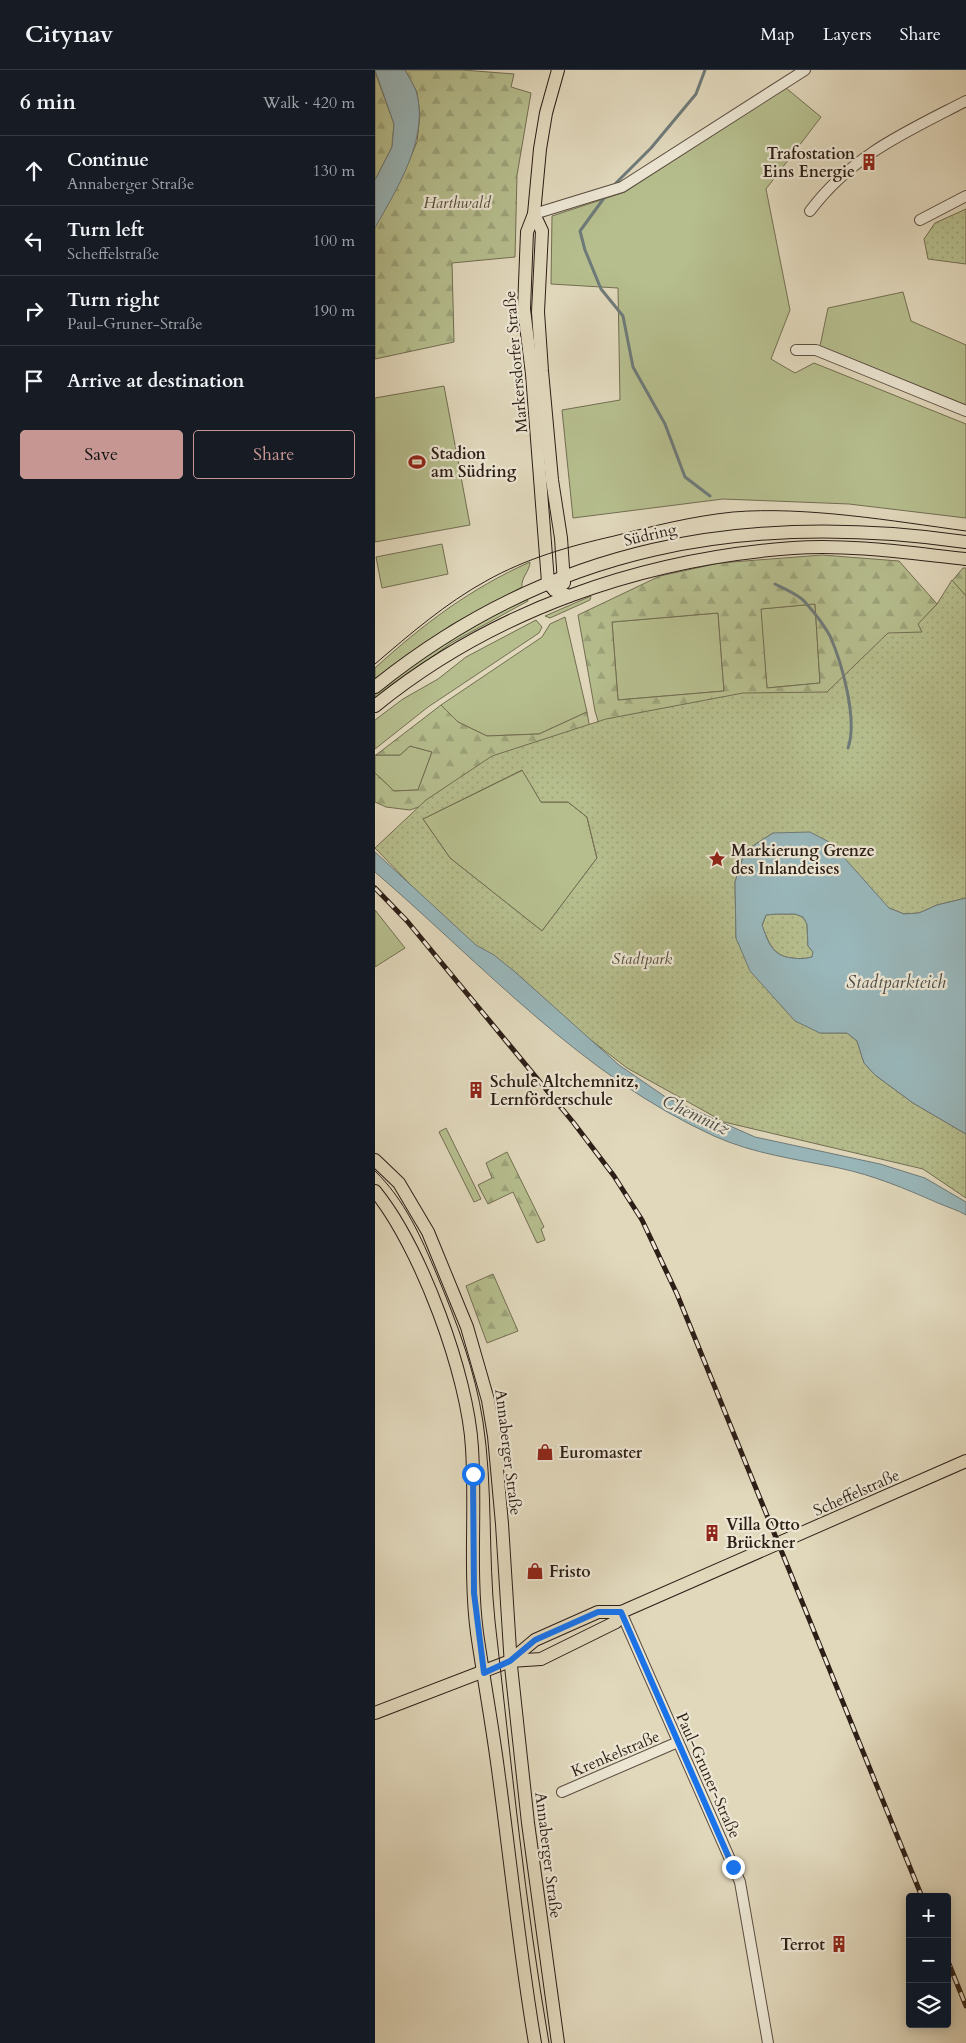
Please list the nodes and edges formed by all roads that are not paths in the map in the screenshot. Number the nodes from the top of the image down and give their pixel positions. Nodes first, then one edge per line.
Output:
1 (558, 70) edge
2 (805, 70) edge
3 (966, 101) edge
4 (966, 196) edge
5 (810, 211) dead end
6 (534, 214) junction
7 (920, 220) dead end
8 (796, 350) dead end
9 (966, 411) edge
10 (966, 542) edge
11 (966, 559) edge
12 (565, 576) junction
13 (548, 582) junction
14 (560, 597) junction
15 (375, 687) edge
16 (375, 706) edge
17 (375, 1160) edge
18 (375, 1191) edge
19 (966, 1461) edge
20 (621, 1612) junction
21 (510, 1661) junction
22 (490, 1670) junction
23 (375, 1714) edge
24 (678, 1742) junction
25 (563, 1792) dead end
26 (535, 2043) edge
27 (558, 2043) edge
28 (768, 2043) edge

1 - 6 main road
2 - 6 street
3 - 5 street
4 - 7 street
6 - 12 main road, Markersdorfer Straße
6 - 13 main road, Markersdorfer Straße
8 - 9 street
10 - 12 main road, Südring
11 - 14 main road
12 - 13 main road, Südring
12 - 14 main road, Markersdorfer Straße
13 - 14 main road
13 - 15 main road, Südring
14 - 16 main road
17 - 21 main road, Annaberger Straße
18 - 22 main road
19 - 20 main road, Scheffelstraße
20 - 21 main road, Scheffelstraße
20 - 21 main road, Scheffelstraße
20 - 24 street, Paul-Gruner-Straße
21 - 22 main road, Scheffelstraße
21 - 27 main road, Annaberger Straße
22 - 23 main road, Scheffelstraße
22 - 26 main road
24 - 25 street, Krenkelstraße
24 - 28 street, Paul-Gruner-Straße

